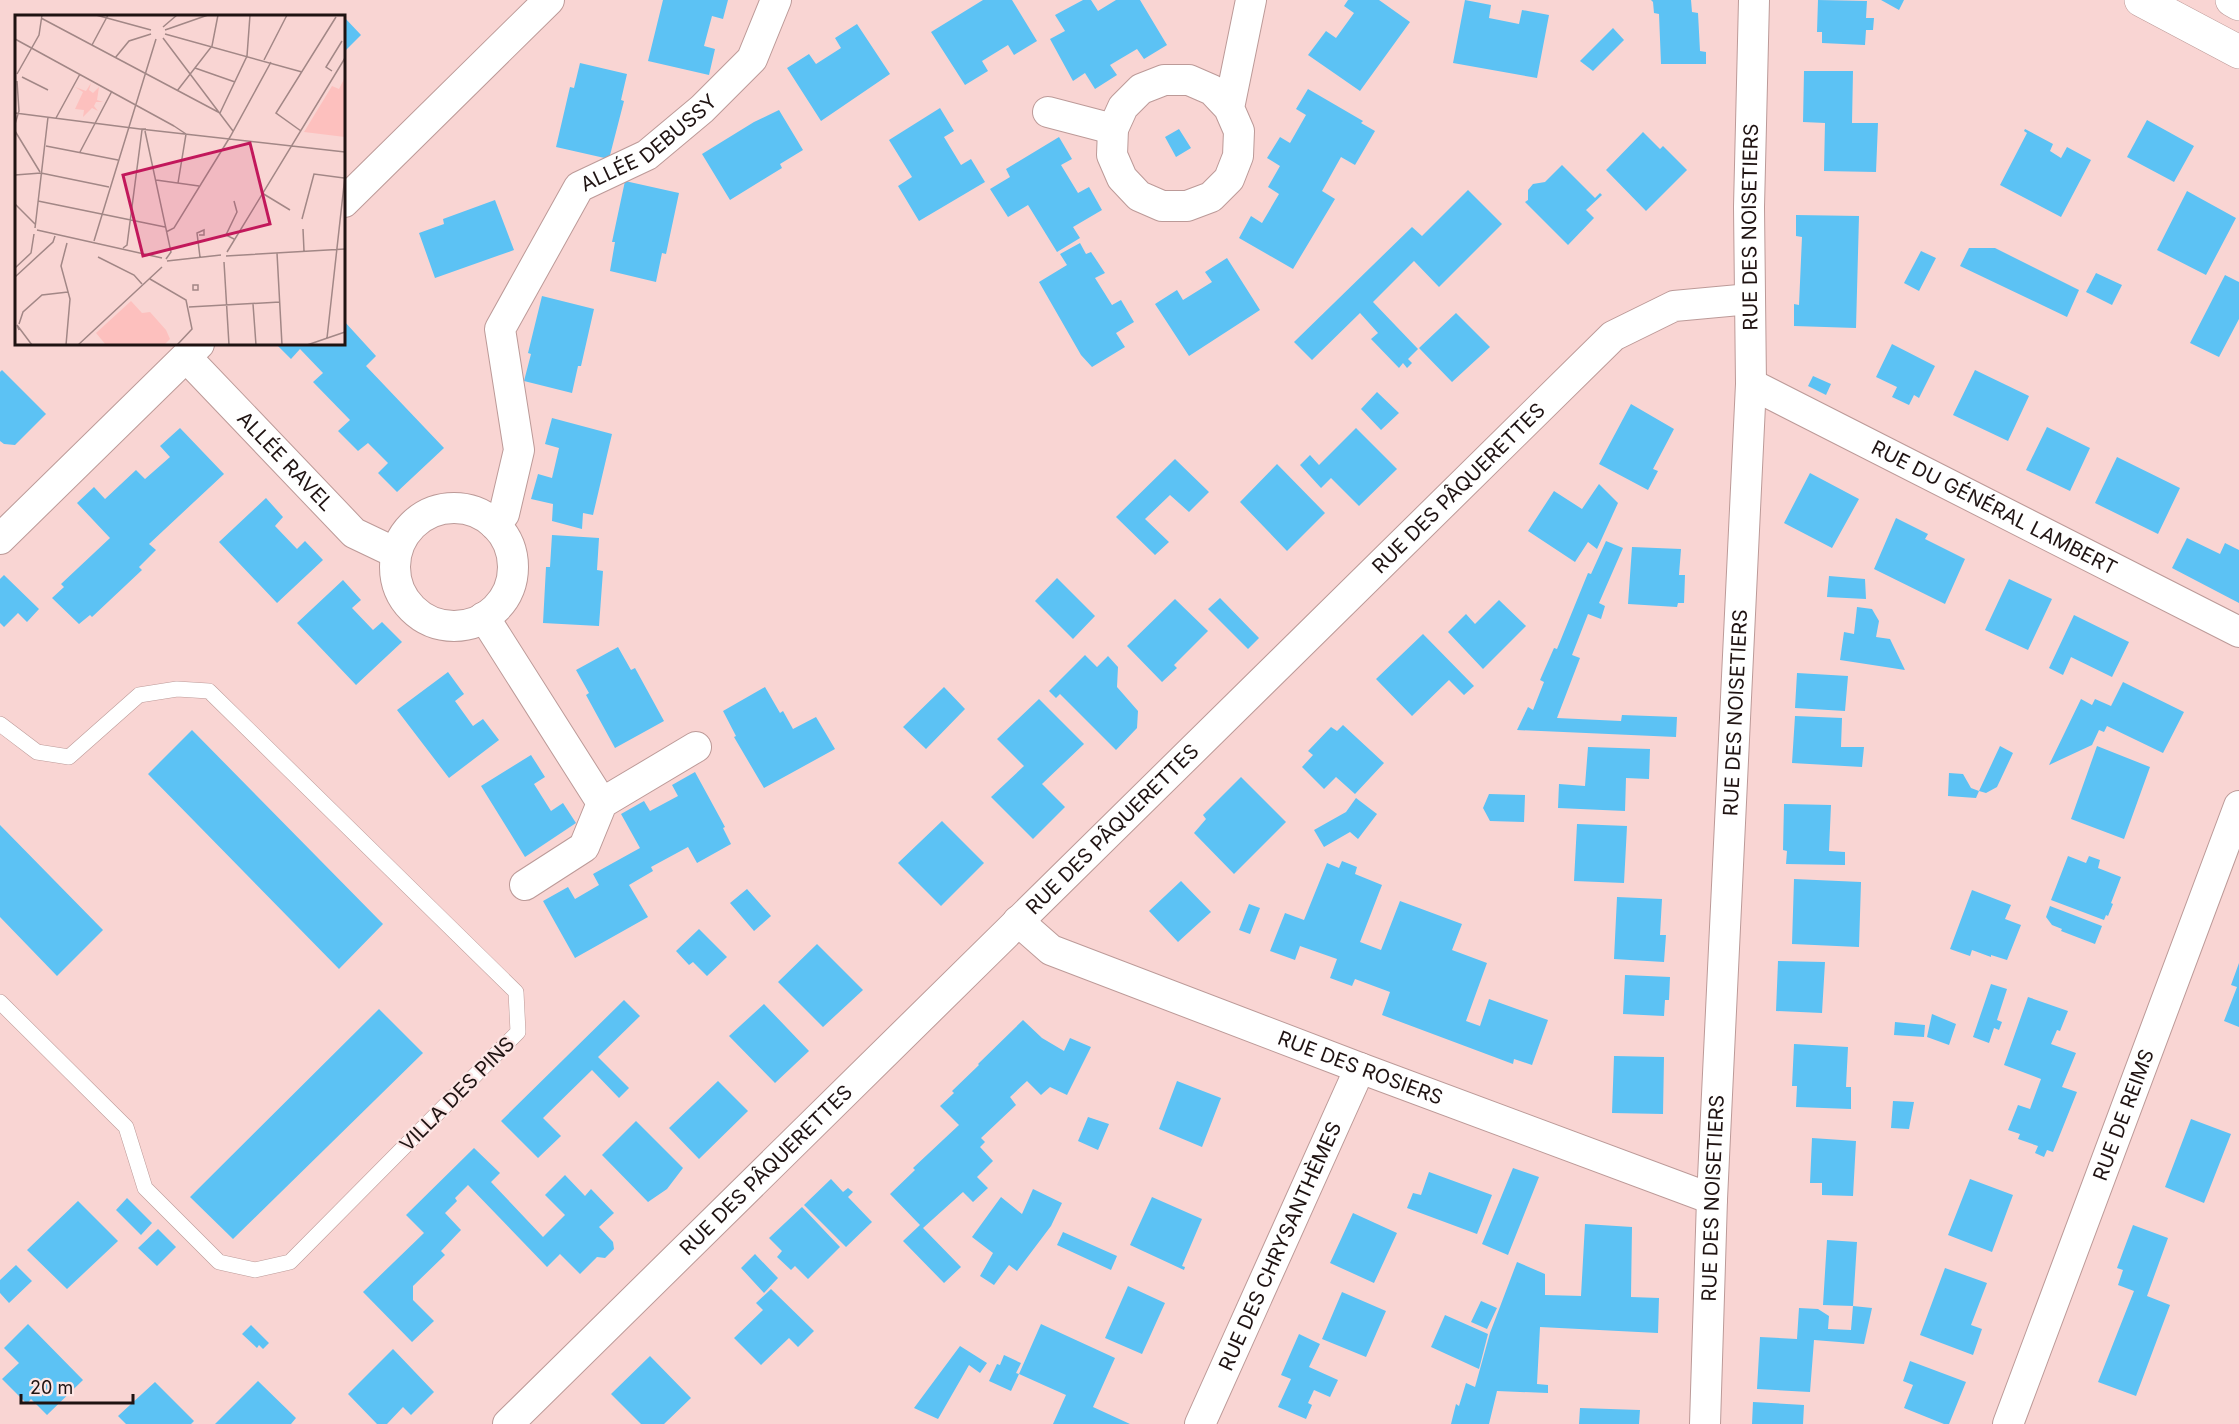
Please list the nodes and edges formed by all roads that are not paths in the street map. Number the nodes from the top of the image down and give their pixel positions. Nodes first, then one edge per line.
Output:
1 (549, 0) edge
2 (776, 0) edge
3 (1251, 0) edge
4 (1754, 0) edge
5 (2141, 0) edge
6 (2232, 0) edge
7 (2239, 4) edge
8 (2239, 52) edge
9 (1229, 108) junction
10 (1047, 112) dead end
11 (1113, 129) junction
12 (345, 201) edge
13 (1750, 299) junction
14 (193, 350) edge
15 (1751, 384) junction
16 (495, 525) junction
17 (0, 538) edge
18 (396, 553) junction
19 (484, 617) junction
20 (2239, 632) edge
21 (0, 724) edge
22 (696, 747) dead end
23 (602, 803) junction
24 (2239, 806) edge
25 (525, 885) dead end
26 (1018, 921) junction
27 (0, 1002) edge
28 (1360, 1068) junction
29 (1712, 1199) junction
30 (508, 1424) edge
31 (1200, 1424) edge
32 (1705, 1424) edge
33 (2008, 1424) edge

1 - 12 street
2 - 16 street, ALLÉE DEBUSSY
3 - 9 street
4 - 13 street, RUE DES NOISETIERS
5 - 8 main road
6 - 7 main road
9 - 11 street
9 - 11 street
10 - 11 street
13 - 15 street, RUE DES NOISETIERS
13 - 26 street, RUE DES PÂQUERETTES
14 - 17 street
14 - 18 street, ALLÉE RAVEL
15 - 20 street, RUE DU GÉNÉRAL LAMBERT
15 - 29 street, RUE DES NOISETIERS
16 - 18 street
16 - 19 street
18 - 19 street
19 - 23 street
21 - 27 lane, VILLA DES PINS
22 - 23 street
23 - 25 street
24 - 33 street, RUE DE REIMS
26 - 28 street, RUE DES ROSIERS
26 - 30 street, RUE DES PÂQUERETTES
28 - 29 street, RUE DES ROSIERS
28 - 31 street, RUE DES CHRYSANTHÈMES
29 - 32 street, RUE DES NOISETIERS

